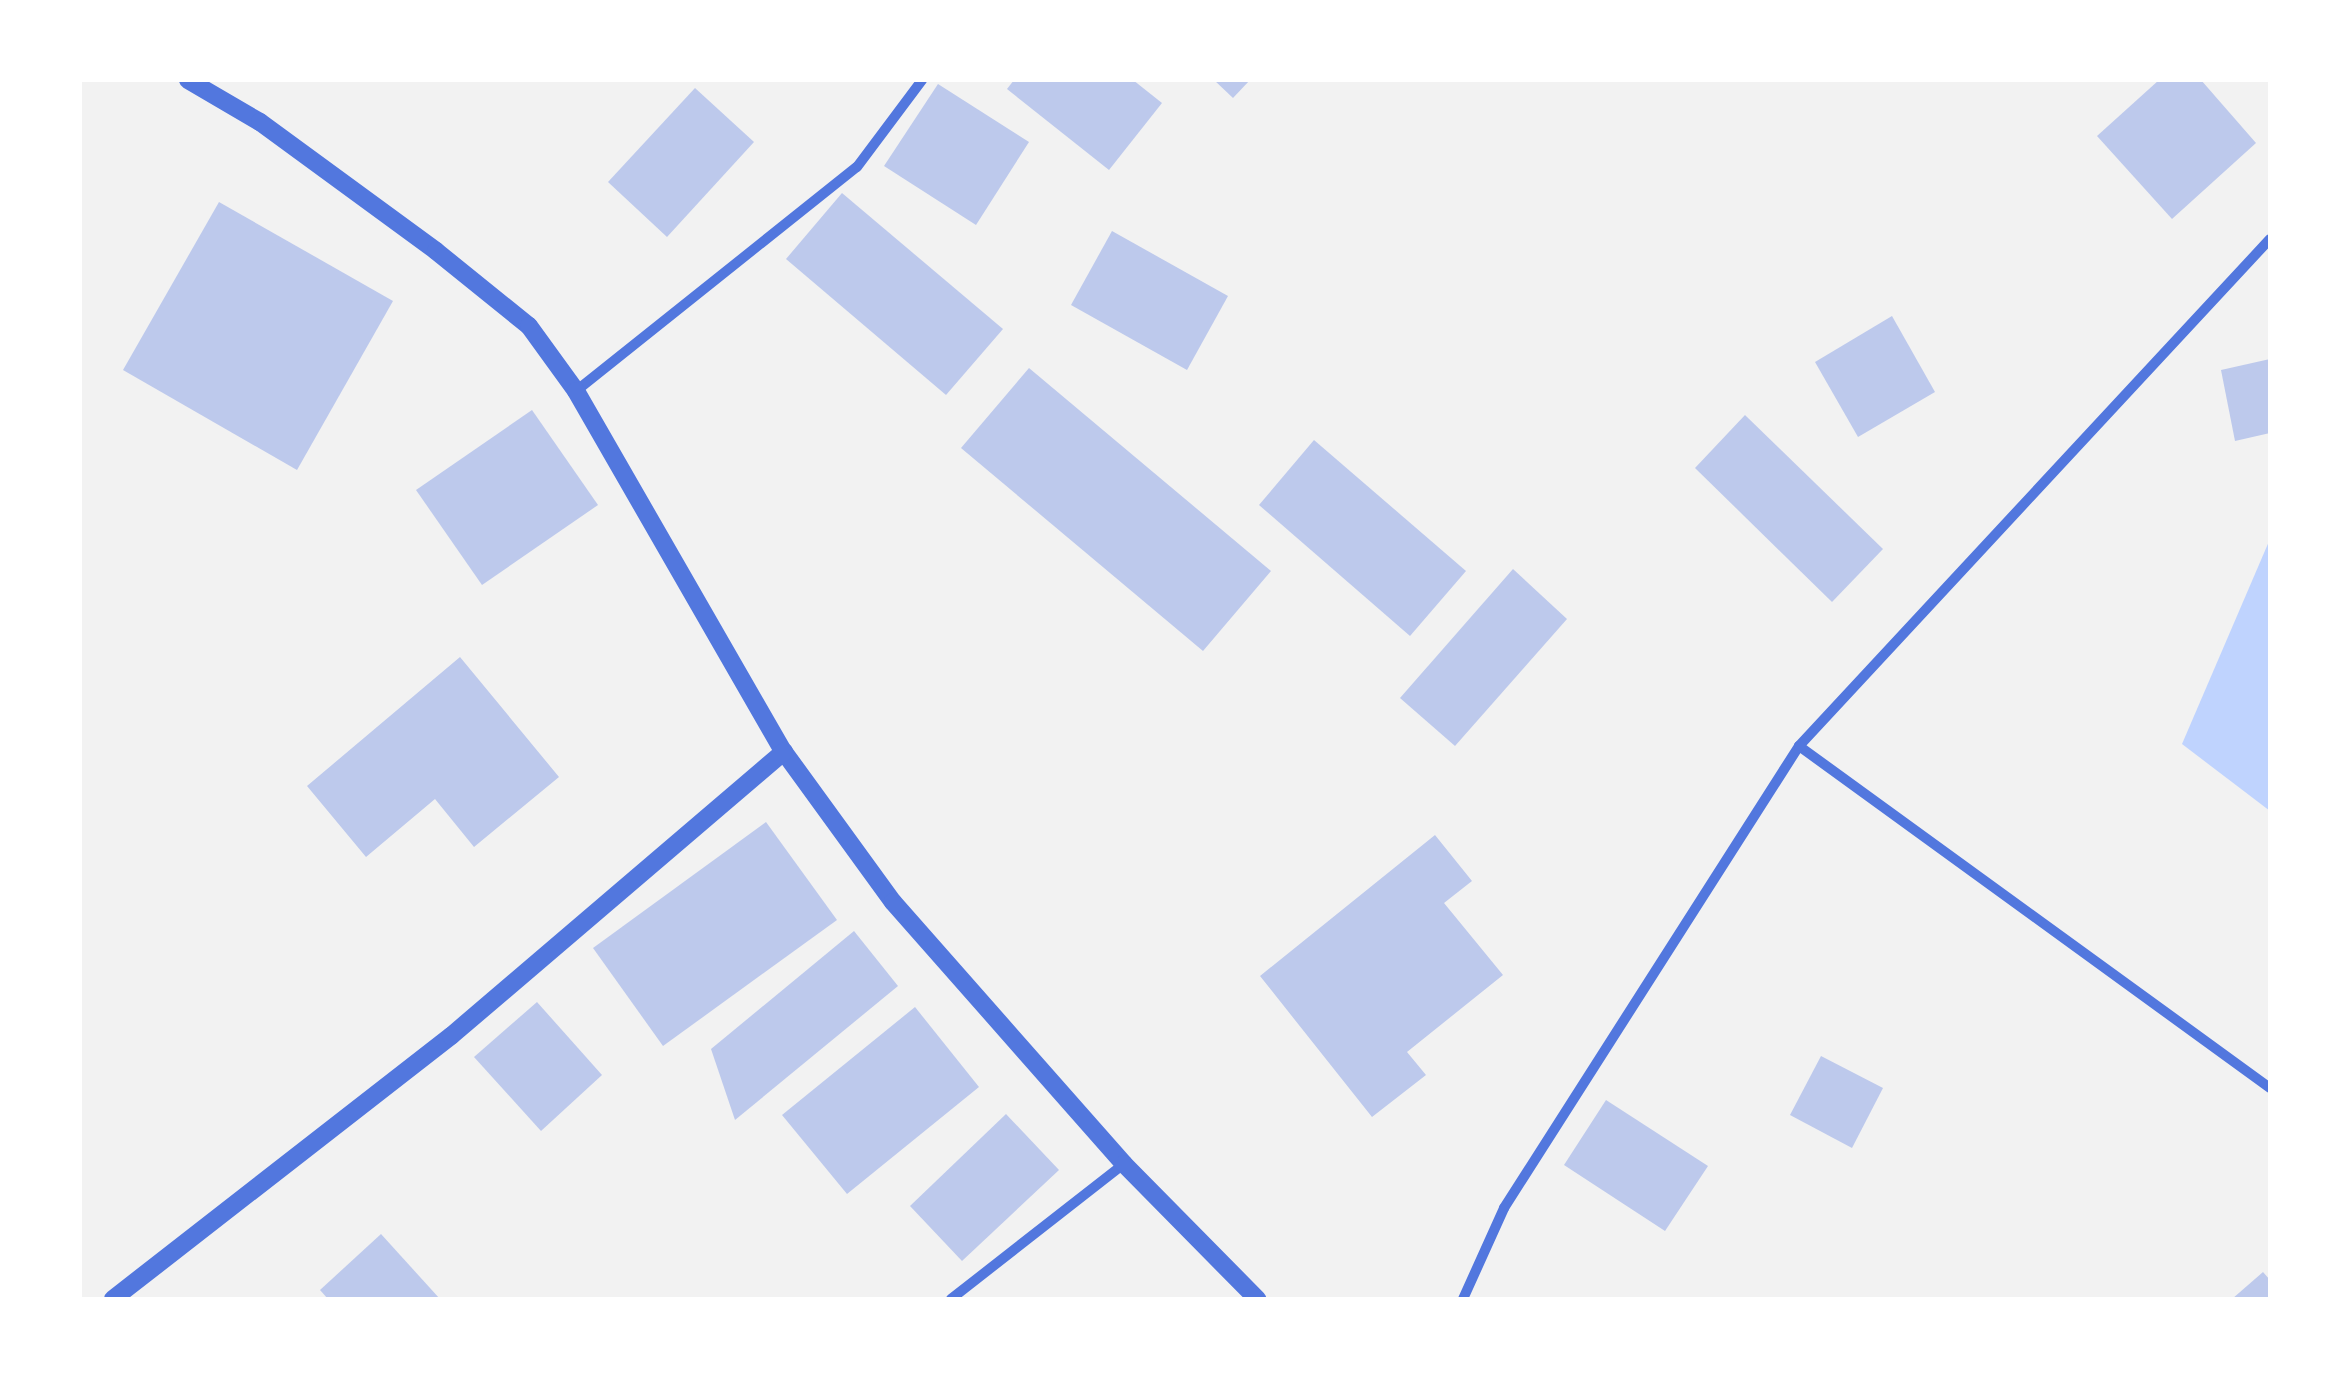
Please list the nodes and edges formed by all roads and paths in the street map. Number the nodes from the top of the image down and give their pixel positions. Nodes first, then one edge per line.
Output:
1 (188, 80) edge
2 (922, 80) edge
3 (2270, 239) edge
4 (576, 391) junction
5 (1798, 746) junction
6 (784, 752) junction
7 (2270, 1088) edge
8 (1124, 1164) junction
9 (113, 1299) edge
10 (951, 1299) edge
11 (1257, 1299) edge
12 (1463, 1299) edge

1 - 4 street
2 - 4 street
3 - 5 street
4 - 6 street
5 - 7 street
5 - 12 street
6 - 8 street
6 - 9 street
8 - 10 street
8 - 11 street

